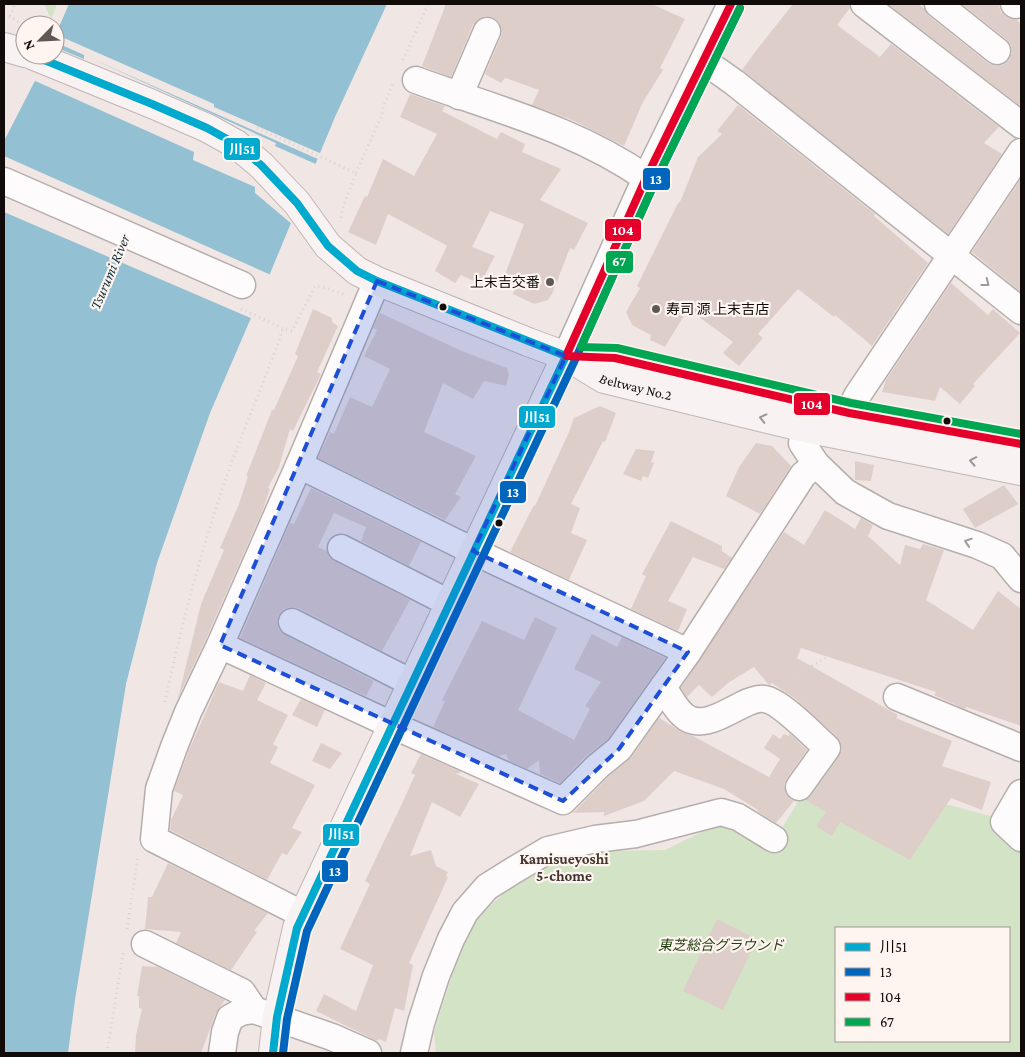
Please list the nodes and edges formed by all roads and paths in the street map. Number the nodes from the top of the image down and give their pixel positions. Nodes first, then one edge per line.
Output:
1 (15, 4) edge
2 (428, 4) edge
3 (864, 4) edge
4 (938, 4) edge
5 (727, 5) edge
6 (4, 15) edge
7 (10, 16) junction
8 (15, 19) edge
9 (487, 31) dead end
10 (997, 51) dead end
11 (704, 61) junction
12 (56, 65) edge
13 (404, 75) junction
14 (459, 96) junction
15 (1021, 124) edge
16 (1021, 152) edge
17 (348, 170) dead end
18 (356, 173) junction
19 (646, 178) junction
20 (4, 180) edge
21 (334, 235) junction
22 (951, 256) junction
23 (377, 281) junction
24 (242, 285) dead end
25 (315, 286) dead end
26 (1021, 311) edge
27 (566, 356) junction
28 (252, 408) dead end
29 (849, 413) junction
30 (805, 428) junction
31 (1021, 444) edge
32 (816, 464) junction
33 (299, 465) junction
34 (1021, 470) edge
35 (341, 548) dead end
36 (473, 551) junction
37 (1011, 553) edge
38 (1021, 579) edge
39 (449, 603) junction
40 (292, 622) dead end
41 (220, 645) junction
42 (688, 652) junction
43 (836, 652) dead end
44 (412, 683) junction
45 (663, 687) junction
46 (897, 697) dead end
47 (773, 702) junction
48 (392, 725) junction
49 (1021, 748) edge
50 (799, 787) dead end
51 (1021, 793) edge
52 (1021, 838) edge
53 (774, 839) dead end
54 (304, 915) junction
55 (145, 944) dead end
56 (266, 1013) junction
57 (222, 1053) edge
58 (273, 1053) edge
59 (368, 1053) edge
60 (414, 1053) edge

1 - 7 path
2 - 13 path
3 - 15 street
4 - 10 street
5 - 11 street
6 - 7 path
7 - 8 path
9 - 14 street
11 - 19 street
11 - 22 street
12 - 21 main road
13 - 14 street
13 - 18 path
14 - 19 street
16 - 22 street
17 - 18 path
18 - 21 path
19 - 27 street
20 - 24 street
21 - 23 main road
22 -> 26 street
22 - 29 street
23 - 27 main road
23 - 33 street
25 - 28 path
27 - 29 main road, Beltway No.2
30 -> 27 main road, Beltway No.2
27 - 36 main road
29 - 31 main road, Beltway No.2
30 - 32 street
34 -> 30 main road, Beltway No.2
37 -> 32 street
32 - 42 street
33 - 36 street
33 - 41 street
35 - 39 street
36 - 39 main road
36 - 42 street
37 - 38 street
39 - 44 main road
40 - 44 street
41 - 48 street
41 - 54 street
42 - 45 street
43 - 47 path
44 - 48 main road
45 - 47 street
45 - 48 street
46 - 49 street
47 - 50 street
48 - 54 main road
51 - 52 street
53 - 60 street
54 - 56 main road
55 - 56 street
56 - 57 street
56 - 58 main road
56 - 59 street

